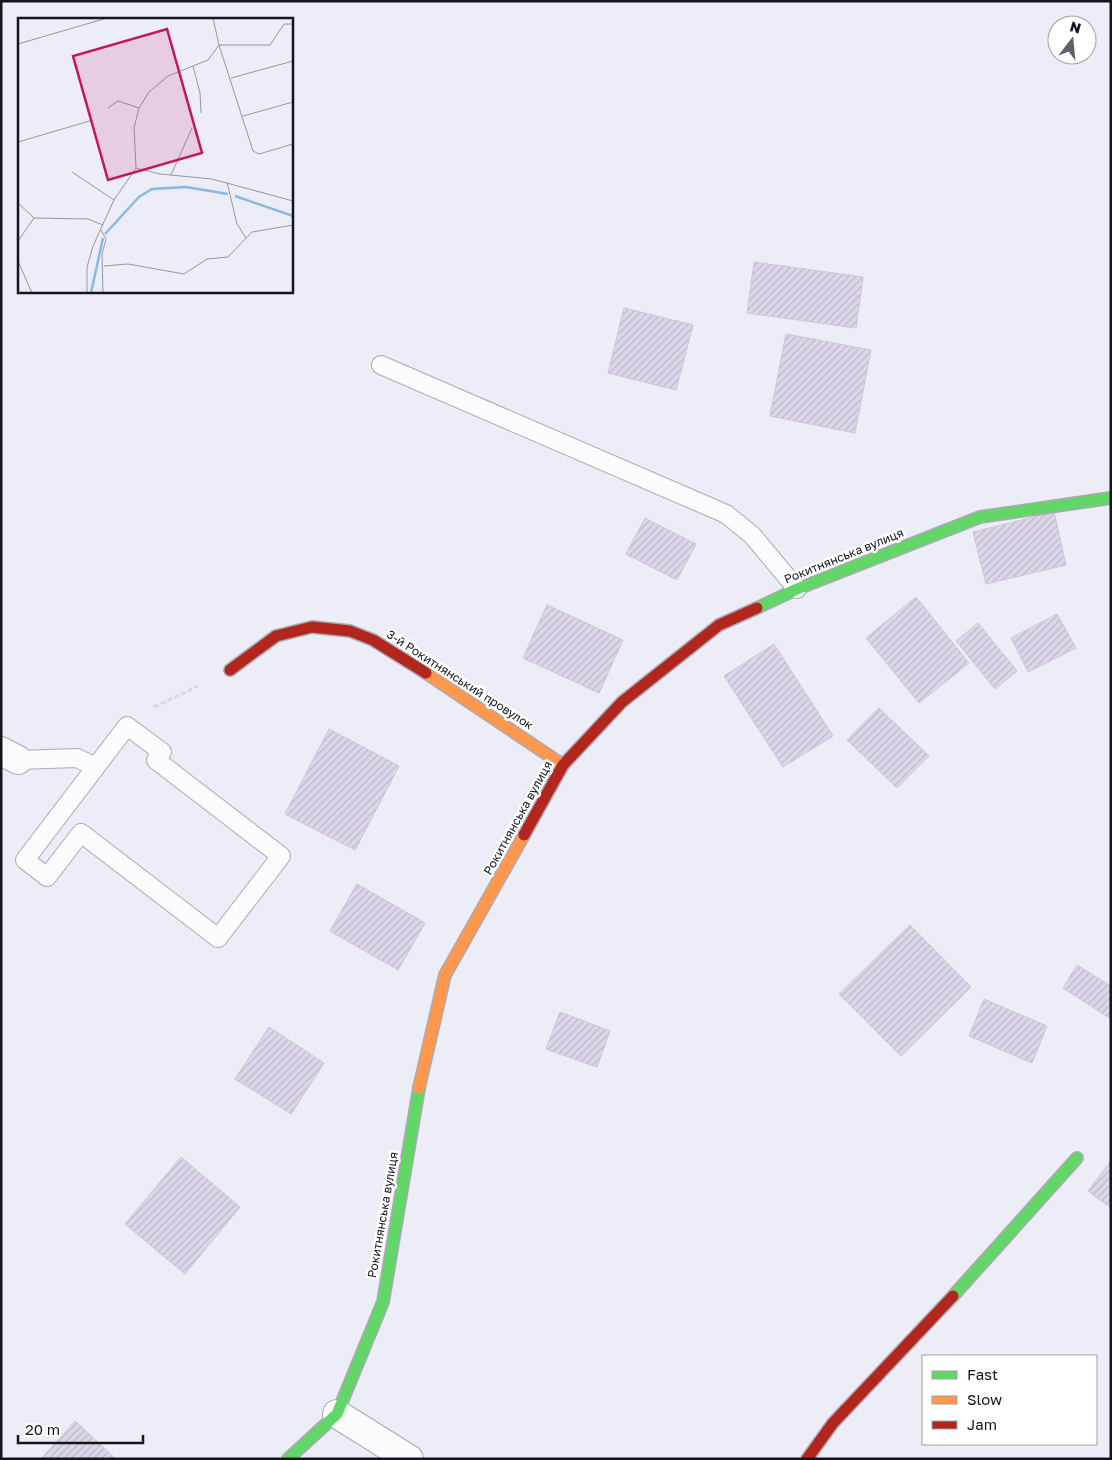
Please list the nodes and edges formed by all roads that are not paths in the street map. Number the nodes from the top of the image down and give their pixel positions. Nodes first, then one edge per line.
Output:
1 (381, 365) dead end
2 (1111, 498) edge
3 (796, 589) junction
4 (230, 670) dead end
5 (10, 756) edge
6 (563, 765) junction
7 (96, 768) junction
8 (1077, 1158) dead end
9 (336, 1414) junction
10 (288, 1459) edge
11 (409, 1459) edge
12 (807, 1459) edge

1 - 3 lane
2 - 3 street, Рокитнянська вулиця
3 - 6 street, Рокитнянська вулиця
4 - 6 street, 3-й Рокитнянський провулок
5 - 7 lane
6 - 9 street, Рокитнянська вулиця
7 - 7 lane
8 - 12 street
9 - 10 street, Рокитнянська вулиця
9 - 11 street

